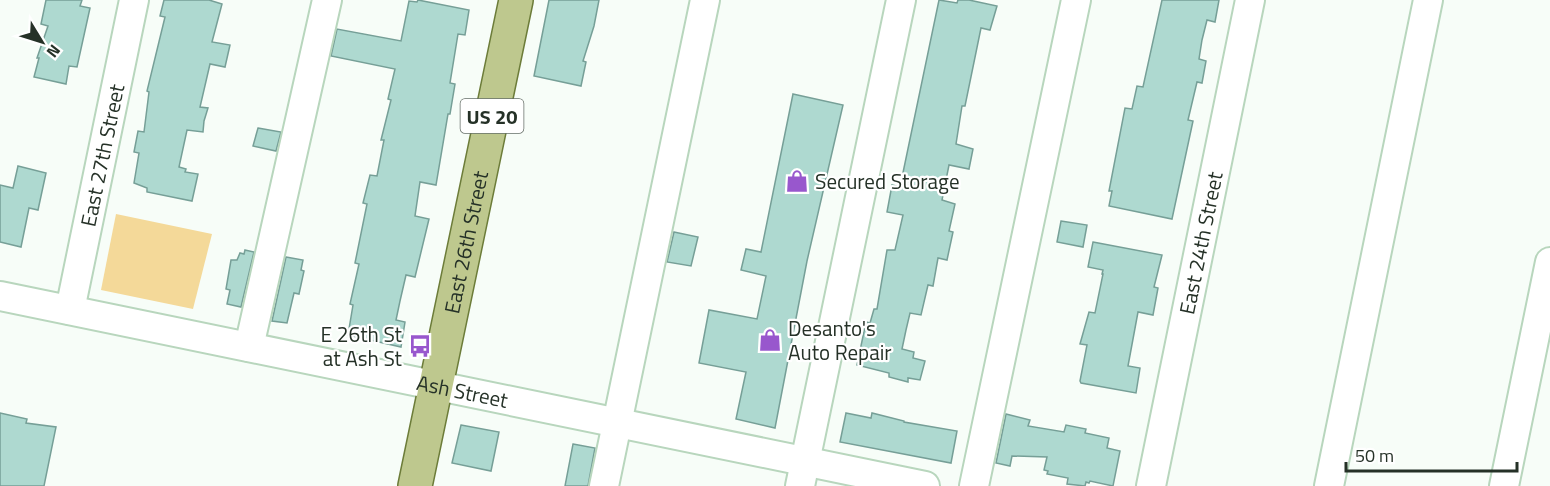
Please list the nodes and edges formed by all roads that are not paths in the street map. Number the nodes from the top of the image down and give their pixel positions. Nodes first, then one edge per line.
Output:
1 (134, 0) edge
2 (327, 0) edge
3 (516, 0) edge
4 (705, 0) edge
5 (900, 0) edge
6 (1076, 0) edge
7 (1250, 0) edge
8 (1428, 0) edge
9 (1550, 261) edge
10 (0, 296) edge
11 (70, 310) junction
12 (249, 347) junction
13 (436, 385) junction
14 (617, 423) junction
15 (802, 473) edge
16 (416, 486) edge
17 (604, 486) edge
18 (926, 486) edge
19 (974, 486) edge
20 (1151, 486) edge
21 (1329, 486) edge
22 (1504, 486) edge

1 - 11 street, East 27th Street
2 - 12 street
3 - 13 main road, East 26th Street / US 20
4 - 14 street
5 - 15 street
6 - 19 street
7 - 20 street, East 24th Street
8 - 21 street
9 - 22 street
10 - 11 street, Ash Street
11 - 12 street, Ash Street
12 - 13 street, Ash Street
13 - 14 street, Ash Street
13 - 16 main road, East 26th Street / US 20
14 - 15 street, Ash Street
14 - 17 street
15 - 18 street, Ash Street

